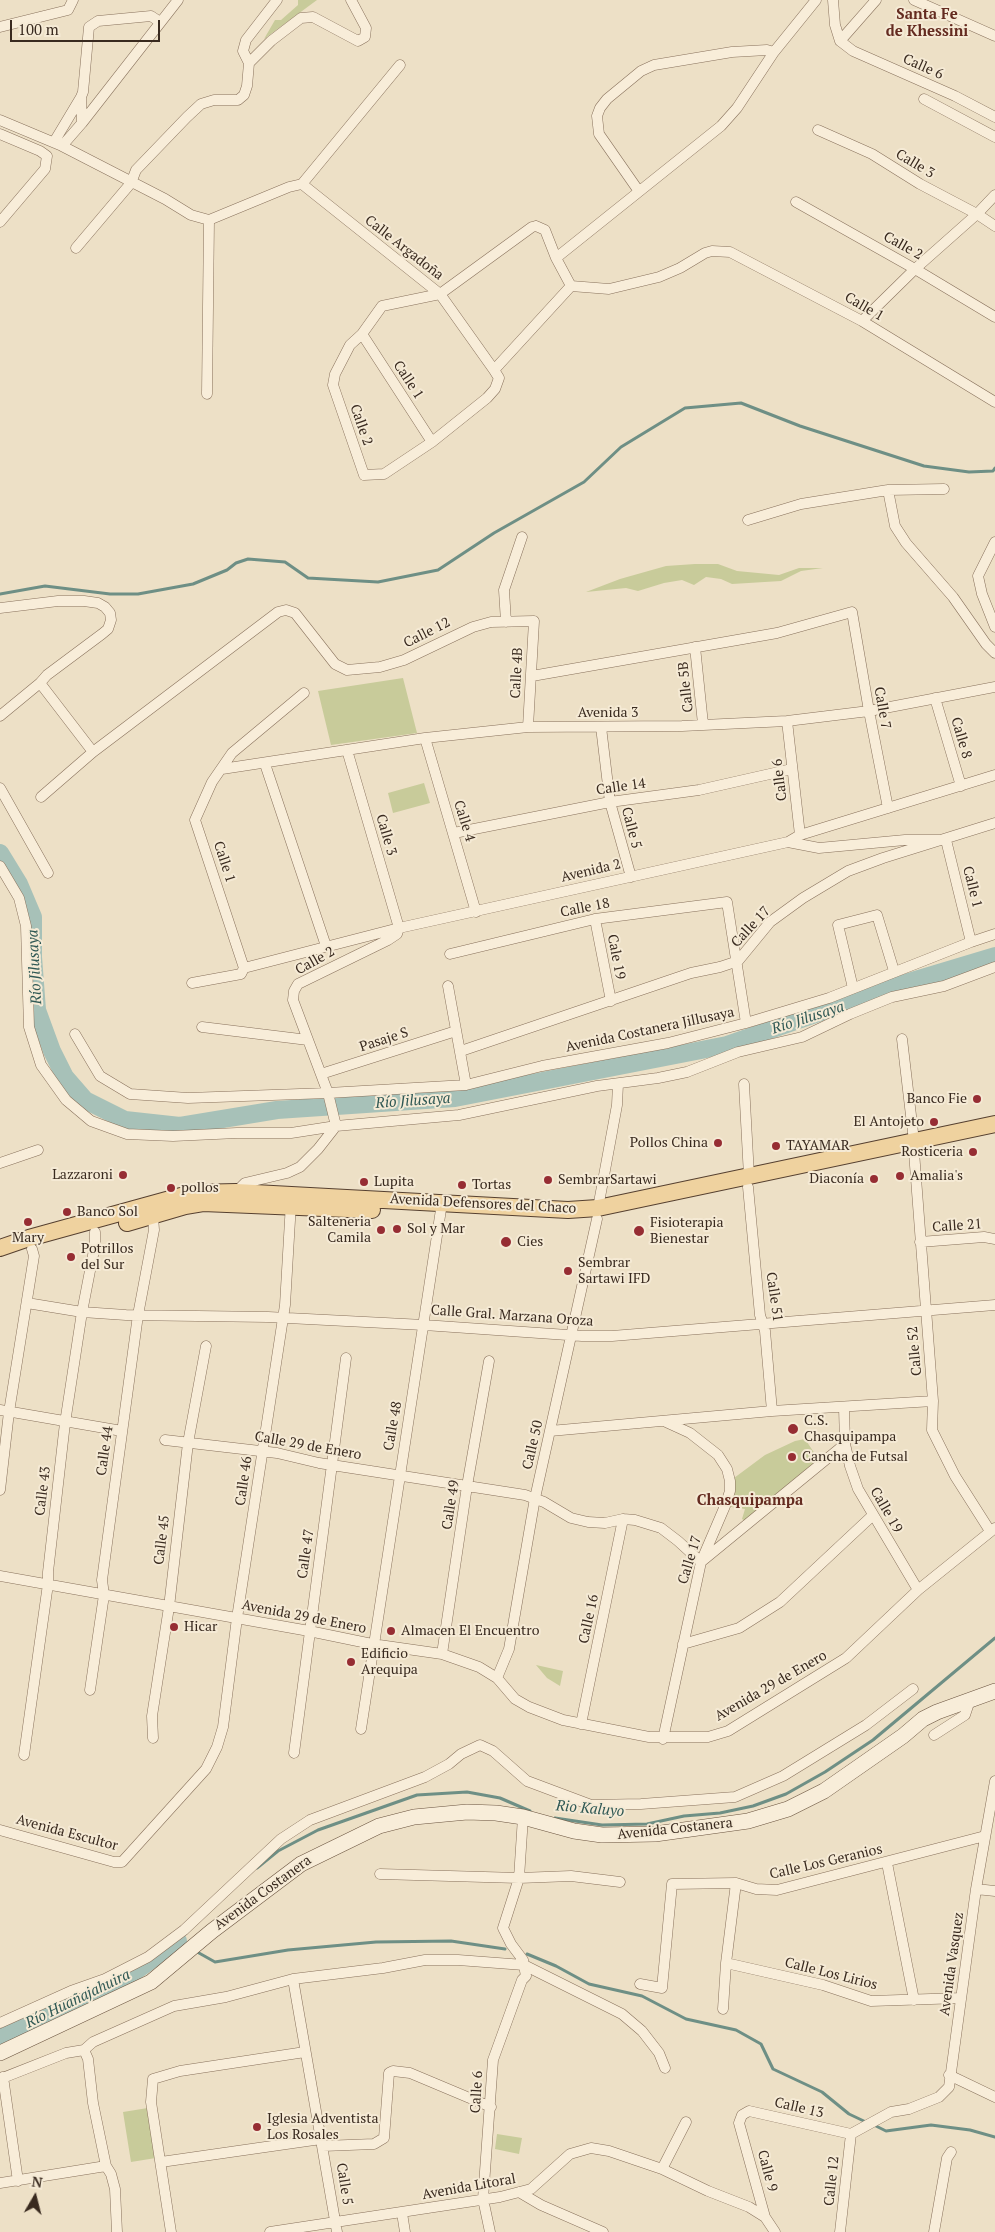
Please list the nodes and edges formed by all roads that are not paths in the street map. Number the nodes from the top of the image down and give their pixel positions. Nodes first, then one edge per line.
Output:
1 (73, 0) edge
2 (178, 0) edge
3 (277, 0) edge
4 (351, 0) edge
5 (816, 0) edge
6 (833, 0) edge
7 (876, 0) edge
8 (914, 0) edge
9 (160, 22) junction
10 (0, 27) edge
11 (995, 36) edge
12 (840, 41) junction
13 (774, 52) junction
14 (250, 63) junction
15 (400, 65) dead end
16 (81, 97) junction
17 (924, 99) dead end
18 (995, 117) edge
19 (0, 120) edge
20 (82, 123) junction
21 (818, 130) dead end
22 (0, 134) edge
23 (995, 138) edge
24 (58, 144) junction
25 (131, 182) junction
26 (302, 184) junction
27 (638, 190) junction
28 (995, 195) edge
29 (796, 202) dead end
30 (977, 214) junction
31 (1, 218) edge
32 (209, 220) junction
33 (995, 226) edge
34 (76, 248) dead end
35 (556, 258) junction
36 (915, 269) junction
37 (571, 286) junction
38 (440, 294) junction
39 (995, 317) edge
40 (862, 321) junction
41 (362, 334) junction
42 (494, 370) junction
43 (207, 394) dead end
44 (995, 402) edge
45 (432, 442) junction
46 (944, 489) dead end
47 (888, 490) junction
48 (748, 520) dead end
49 (522, 537) dead end
50 (995, 542) edge
51 (0, 608) edge
52 (534, 621) joint
53 (506, 622) junction
54 (995, 627) edge
55 (695, 647) junction
56 (995, 653) edge
57 (532, 676) junction
58 (40, 683) junction
59 (995, 687) edge
60 (304, 693) dead end
61 (935, 698) junction
62 (868, 710) junction
63 (0, 716) edge
64 (786, 721) junction
65 (703, 724) junction
66 (528, 727) junction
67 (600, 727) junction
68 (425, 738) junction
69 (347, 750) junction
70 (93, 752) junction
71 (265, 764) junction
72 (222, 769) junction
73 (792, 769) junction
74 (995, 775) edge
75 (961, 786) junction
76 (0, 788) edge
77 (41, 797) dead end
78 (610, 802) junction
79 (888, 808) junction
80 (995, 823) edge
81 (454, 833) junction
82 (800, 836) junction
83 (946, 840) junction
84 (788, 842) junction
85 (0, 866) edge
86 (48, 873) dead end
87 (631, 877) junction
88 (476, 912) junction
89 (594, 919) junction
90 (399, 928) junction
91 (995, 934) edge
92 (972, 942) junction
93 (326, 946) junction
94 (450, 954) dead end
95 (738, 961) junction
96 (995, 967) edge
97 (244, 968) junction
98 (894, 971) junction
99 (192, 983) dead end
100 (448, 986) dead end
101 (853, 988) junction
102 (611, 1001) junction
103 (746, 1023) junction
104 (202, 1027) dead end
105 (456, 1031) junction
106 (75, 1034) dead end
107 (902, 1039) dead end
108 (308, 1040) junction
109 (462, 1051) junction
110 (320, 1074) junction
111 (618, 1084) junction
112 (744, 1084) dead end
113 (466, 1085) junction
114 (330, 1102) junction
115 (995, 1124) edge
116 (336, 1126) junction
117 (995, 1136) edge
118 (914, 1147) junction
119 (38, 1150) dead end
120 (0, 1163) edge
121 (749, 1181) junction
122 (234, 1198) junction
123 (292, 1201) junction
124 (441, 1208) junction
125 (151, 1211) junction
126 (597, 1213) junction
127 (93, 1227) junction
128 (995, 1239) edge
129 (920, 1242) junction
130 (31, 1243) junction
131 (0, 1248) edge
132 (0, 1260) edge
133 (27, 1303) junction
134 (995, 1305) edge
135 (925, 1310) junction
136 (82, 1312) junction
137 (138, 1316) junction
138 (283, 1318) junction
139 (762, 1323) junction
140 (424, 1324) junction
141 (571, 1334) junction
142 (206, 1346) dead end
143 (346, 1358) dead end
144 (489, 1361) dead end
145 (934, 1401) junction
146 (844, 1407) junction
147 (5, 1411) edge
148 (772, 1411) junction
149 (665, 1422) junction
150 (65, 1423) junction
151 (122, 1431) junction
152 (550, 1431) junction
153 (165, 1440) dead end
154 (188, 1443) junction
155 (845, 1444) junction
156 (262, 1451) junction
157 (331, 1464) junction
158 (399, 1475) junction
159 (467, 1486) junction
160 (0, 1490) edge
161 (535, 1498) junction
162 (872, 1516) junction
163 (623, 1519) junction
164 (992, 1530) edge
165 (701, 1562) junction
166 (0, 1576) edge
167 (48, 1584) junction
168 (918, 1590) junction
169 (104, 1595) junction
170 (169, 1607) junction
171 (237, 1618) junction
172 (309, 1631) junction
173 (372, 1644) junction
174 (683, 1644) junction
175 (442, 1654) junction
176 (497, 1678) junction
177 (913, 1689) dead end
178 (90, 1690) dead end
179 (995, 1691) edge
180 (970, 1700) junction
181 (581, 1724) junction
182 (361, 1729) dead end
183 (934, 1735) dead end
184 (153, 1738) dead end
185 (663, 1739) junction
186 (294, 1753) dead end
187 (24, 1755) dead end
188 (206, 1769) joint
189 (995, 1781) edge
190 (523, 1817) junction
191 (991, 1825) edge
192 (0, 1830) edge
193 (985, 1836) junction
194 (887, 1863) junction
195 (380, 1874) dead end
196 (520, 1878) junction
197 (620, 1882) dead end
198 (736, 1883) junction
199 (976, 1889) junction
200 (995, 1891) edge
201 (524, 1963) junction
202 (726, 1963) junction
203 (293, 1979) junction
204 (640, 1984) dead end
205 (960, 1998) junction
206 (914, 2000) junction
207 (723, 2009) dead end
208 (0, 2023) edge
209 (84, 2050) junction
210 (305, 2052) junction
211 (0, 2053) edge
212 (665, 2068) dead end
213 (949, 2074) junction
214 (1, 2078) edge
215 (995, 2097) edge
216 (491, 2108) junction
217 (742, 2114) joint
218 (686, 2122) dead end
219 (850, 2134) junction
220 (322, 2143) junction
221 (951, 2152) dead end
222 (161, 2162) junction
223 (106, 2166) junction
224 (662, 2169) junction
225 (18, 2181) junction
226 (0, 2184) edge
227 (519, 2192) junction
228 (483, 2199) junction
229 (402, 2213) junction
230 (765, 2217) junction
231 (337, 2228) edge
232 (117, 2232) edge
233 (171, 2232) edge
234 (270, 2232) edge
235 (405, 2232) edge
236 (490, 2232) edge
237 (603, 2232) edge
238 (775, 2232) edge
239 (840, 2232) edge
240 (934, 2232) edge

1 - 10 street
2 - 9 street
3 - 14 street
4 - 14 street
5 - 13 street
6 - 12 street
7 - 12 street
8 - 11 street
9 - 16 street
9 - 20 street
12 - 18 street, Calle 6
13 - 27 street
13 - 27 street
14 - 25 street
15 - 26 street
16 - 20 street
16 - 24 street
17 - 23 street
19 - 24 street
20 - 24 street
21 - 30 street, Calle 3
22 - 31 street
24 - 25 street
25 - 32 street
25 - 34 street
26 - 32 street
26 - 38 street, Calle Argadoña
27 - 35 street
28 - 30 street
29 - 36 street, Calle 2
30 - 33 street, Calle 3
30 - 36 street
32 - 43 street
35 - 37 street
35 - 38 street
36 - 39 street, Calle 2
36 - 40 street
37 - 40 street, Calle 1
37 - 42 street
38 - 41 street
38 - 42 street, Calle Argadoña
40 - 44 street, Calle 1
41 - 45 street, Calle 1
41 - 45 street, Calle 2
42 - 45 street
46 - 47 street
47 - 48 street
47 - 56 street
49 - 53 street
50 - 54 street
51 - 58 street
52 - 53 street, Calle 12
52 - 57 street, Calle 4B
53 - 70 street, Calle 12
55 - 57 street
55 - 62 street, Calle 7
55 - 65 street, Calle 5B
57 - 66 street, Calle 4B
58 - 63 street
58 - 70 street
59 - 61 street, Avenida 3
60 - 72 street, Calle 1
61 - 62 street, Avenida 3
61 - 75 street, Calle 8
62 - 64 street, Avenida 3
62 - 79 street, Calle 7
64 - 65 street, Avenida 3
64 - 73 street, Calle 6
65 - 67 street, Avenida 3
66 - 67 street, Avenida 3
66 - 68 street, Avenida 3
67 - 78 street, Calle 5
68 - 69 street, Avenida 3
68 - 81 street, Calle 4
69 - 71 street, Avenida 3
69 - 90 street, Calle 3
70 - 77 street
71 - 72 street, Avenida 3
71 - 93 street, Calle 2
72 - 97 street, Calle 1
73 - 78 street, Calle 14
73 - 82 street, Calle 6
74 - 75 street, Avenida 2
75 - 79 street, Avenida 2
76 - 86 street
78 - 81 street, Calle 14
78 - 87 street, Calle 5
79 - 82 street, Avenida 2
80 - 83 street, Calle 17
81 - 88 street, Calle 4
82 - 84 street, Avenida 2
83 - 84 street
83 - 92 street, Calle 1
83 - 95 street, Calle 17
84 - 87 street, Avenida 2
85 - 116 street
87 - 88 street, Avenida 2
88 - 90 street, Avenida 2
89 - 94 street, Calle 18
89 - 95 street, Calle 18
89 - 102 street, Cale 19
90 - 93 street, Avenida 2
90 - 108 street, Calle 2
91 - 92 street, Avenida Costanera Jillusaya
92 - 98 street, Avenida Costanera Jillusaya
93 - 97 street, Avenida 2
95 - 102 street, Calle 17
95 - 103 street
96 - 111 street
97 - 99 street, Avenida 2
98 - 101 street, Avenida Costanera Jillusaya
98 - 101 street
100 - 105 street
101 - 103 street, Avenida Costanera Jillusaya
102 - 109 street, Calle 17
103 - 113 street, Avenida Costanera Jillusaya
104 - 108 street
105 - 109 street
105 - 110 street, Pasaje S
106 - 114 street, Avenida Costanera Jillusaya
107 - 118 street, Calle 52
108 - 110 street, Calle 2
109 - 113 street
110 - 114 street, Calle 2
111 - 116 street
111 - 126 street, Calle 50
112 - 121 street, Calle 51
113 - 114 street, Avenida Costanera Jillusaya
114 - 116 street, Calle 2
115 - 118 main road, Avenida Defensores del Chaco
116 - 122 street
117 - 118 main road, Avenida Defensores del Chaco
118 - 121 main road, Avenida Defensores del Chaco
118 - 129 street, Calle 52
119 - 120 street
121 - 126 main road, Avenida Defensores del Chaco
121 - 139 street, Calle 51
122 - 123 main road, Avenida Defensores del Chaco
122 - 125 main road, Avenida Defensores del Chaco
123 - 124 main road, Avenida Defensores del Chaco
123 - 138 street, Calle 46
124 - 126 main road, Avenida Defensores del Chaco
124 - 140 street, Calle 48
125 - 127 main road, Avenida Defensores del Chaco
125 - 137 street, Calle 44
126 - 141 street, Calle 50
127 - 130 main road, Avenida Defensores del Chaco
127 - 136 street, Calle 43
128 - 129 street, Calle 21
129 - 135 street, Calle 52
130 - 131 main road, Avenida Defensores del Chaco
130 - 132 main road, Avenida Defensores del Chaco
130 - 133 street
133 - 136 street, Calle Gral. Marzana Oroza
133 - 147 street
134 - 135 street, Calle Gral. Marzana Oroza
135 - 139 street, Calle Gral. Marzana Oroza
135 - 145 street, Calle 52
136 - 137 street, Calle Gral. Marzana Oroza
136 - 150 street, Calle 43
137 - 138 street, Calle Gral. Marzana Oroza
137 - 151 street, Calle 44
138 - 140 street, Calle Gral. Marzana Oroza
138 - 156 street, Calle 46
139 - 141 street, Calle Gral. Marzana Oroza
139 - 148 street, Calle 51
140 - 141 street, Calle Gral. Marzana Oroza
140 - 158 street, Calle 48
141 - 152 street, Calle 50
142 - 154 street, Calle 45
143 - 157 street, Calle 47
144 - 159 street, Calle 49
145 - 146 street
145 - 164 street, Calle 52
146 - 148 street
146 - 155 street, Calle 19
147 - 150 street
147 - 160 street
148 - 149 street
149 - 152 street
149 - 165 street, Calle 17
150 - 151 street
150 - 167 street, Calle 43
151 - 169 street, Calle 44
152 - 161 street, Calle 50
153 - 154 street, Calle 29 de Enero
154 - 156 street, Calle 29 de Enero
154 - 170 street, Calle 45
155 - 162 street, Calle 19
155 - 165 street
156 - 157 street, Calle 29 de Enero
156 - 171 street, Calle 46
157 - 158 street, Calle 29 de Enero
157 - 172 street, Calle 47
158 - 159 street, Calle 29 de Enero
158 - 173 street, Calle 48
159 - 161 street, Calle 29 de Enero
159 - 175 street, Calle 49
161 - 163 street, Calle 29 de Enero
161 - 176 street, Calle 50
162 - 168 street, Calle 19
162 - 174 street
163 - 165 street, Calle 29 de Enero
163 - 181 street, Calle 16
164 - 168 street, Avenida 29 de Enero
165 - 174 street, Calle 17
166 - 167 street, Avenida 29 de Enero
167 - 169 street, Avenida 29 de Enero
167 - 187 street, Calle 43
168 - 185 street, Avenida 29 de Enero
169 - 170 street, Avenida 29 de Enero
169 - 178 street, Calle 44
170 - 171 street, Avenida 29 de Enero
170 - 184 street, Calle 45
171 - 172 street, Avenida 29 de Enero
171 - 188 street, Calle 46
172 - 173 street, Avenida 29 de Enero
172 - 186 street, Calle 47
173 - 175 street, Avenida 29 de Enero
173 - 182 street
174 - 185 street, Calle 17
175 - 176 street, Avenida 29 de Enero
176 - 181 street, Avenida 29 de Enero
177 - 208 street, Avenida Costanera
179 - 180 main road, Avenida Costanera
180 - 183 street
180 - 190 main road, Avenida Costanera
181 - 185 street, Avenida 29 de Enero
188 - 192 street, Avenida Escultor
189 - 191 street, Avenida Vasquez
190 - 196 street
190 - 211 main road, Avenida Costanera
191 - 193 street, Avenida Vasquez
193 - 194 street, Calle Los Geranios
193 - 199 street, Avenida Vasquez
194 - 198 street, Calle Los Geranios
194 - 206 street
195 - 196 street
196 - 197 street
196 - 201 street
198 - 202 street
198 - 204 street, Calle Los Geranios
199 - 200 street
199 - 205 street, Avenida Vasquez
201 - 203 street
201 - 212 street
201 - 216 street, Calle 6
202 - 206 street, Calle Los Lirios
202 - 207 street
203 - 209 street
203 - 210 street, Calle 5
205 - 206 street, Calle Los Lirios
205 - 213 street, Avenida Vasquez
209 - 214 street
209 - 223 street
210 - 220 street, Calle 5
210 - 222 street
213 - 215 street
213 - 219 street, Avenida Vasquez
214 - 225 street
216 - 220 street
216 - 228 street, Calle 6
217 - 219 street, Calle 13
217 - 230 street, Calle 9
218 - 224 street
219 - 239 street, Calle 12
220 - 222 street
220 - 231 street, Calle 5
221 - 240 street
222 - 233 street
223 - 225 street
223 - 232 street
224 - 227 street, Avenida Litoral
224 - 230 street, Avenida Litoral
225 - 226 street
227 - 228 street, Avenida Litoral
227 - 237 street
228 - 229 street, Avenida Litoral
228 - 236 street, Calle 6
229 - 231 street, Avenida Litoral
229 - 235 street
230 - 238 street, Calle 9
231 - 234 street, Avenida Litoral

